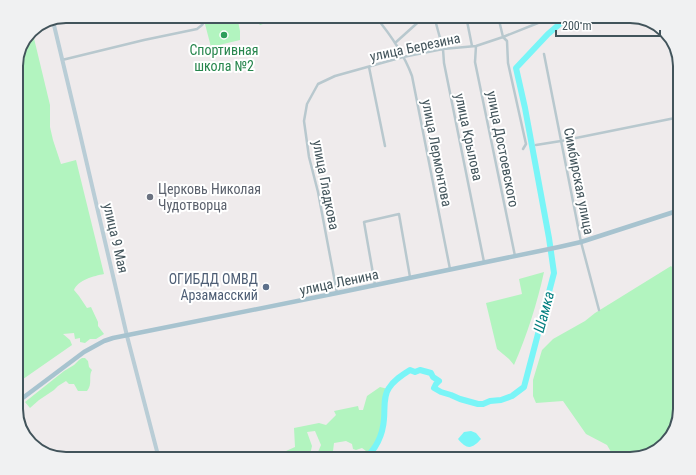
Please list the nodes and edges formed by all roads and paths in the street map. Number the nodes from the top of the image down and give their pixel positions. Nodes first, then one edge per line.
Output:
1 (203, 23) edge
2 (381, 23) edge
3 (417, 23) edge
4 (436, 23) edge
5 (467, 23) edge
6 (500, 23) edge
7 (538, 23) edge
8 (54, 25) edge
9 (503, 37) junction
10 (395, 43) junction
11 (472, 46) junction
12 (476, 46) junction
13 (443, 49) junction
14 (544, 54) dead end
15 (404, 57) junction
16 (62, 60) junction
17 (369, 66) junction
18 (318, 84) joint
19 (673, 118) edge
20 (561, 141) junction
21 (536, 145) dead end
22 (385, 146) dead end
23 (523, 149) dead end
24 (673, 212) edge
25 (581, 242) junction
26 (515, 256) junction
27 (484, 262) junction
28 (450, 270) junction
29 (411, 278) junction
30 (375, 285) junction
31 (337, 294) junction
32 (599, 310) dead end
33 (127, 336) junction
34 (23, 398) edge
35 (157, 452) edge

1 - 16 street
2 - 10 street, улица Лермонтова
3 - 10 street
4 - 13 street, улица Крылова
5 - 11 street
6 - 9 street
7 - 9 street, улица Березина
8 - 16 main road, улица 9 Мая
9 - 12 street, улица Березина
9 - 23 street
10 - 15 street, улица Лермонтова
11 - 12 street, улица Березина
11 - 13 street, улица Березина
12 - 26 street, улица Достоевского
13 - 15 street, улица Березина
13 - 27 street, улица Крылова
14 - 20 street, Симбирская улица
15 - 17 street, улица Березина
15 - 28 street, улица Лермонтова
16 - 33 main road, улица 9 Мая
17 - 18 street, улица Березина
17 - 22 street
18 - 31 street, улица Гладкова
19 - 20 street
20 - 21 street
20 - 25 street, Симбирская улица
24 - 25 main road, улица Ленина
25 - 26 main road, улица Ленина
25 - 32 street, Симбирская улица
26 - 27 main road, улица Ленина
27 - 28 main road, улица Ленина
28 - 29 main road, улица Ленина
29 - 30 main road, улица Ленина
29 - 30 street
30 - 31 main road, улица Ленина
31 - 33 main road, улица Ленина
33 - 34 main road, улица Ленина
33 - 35 main road, улица 9 Мая

